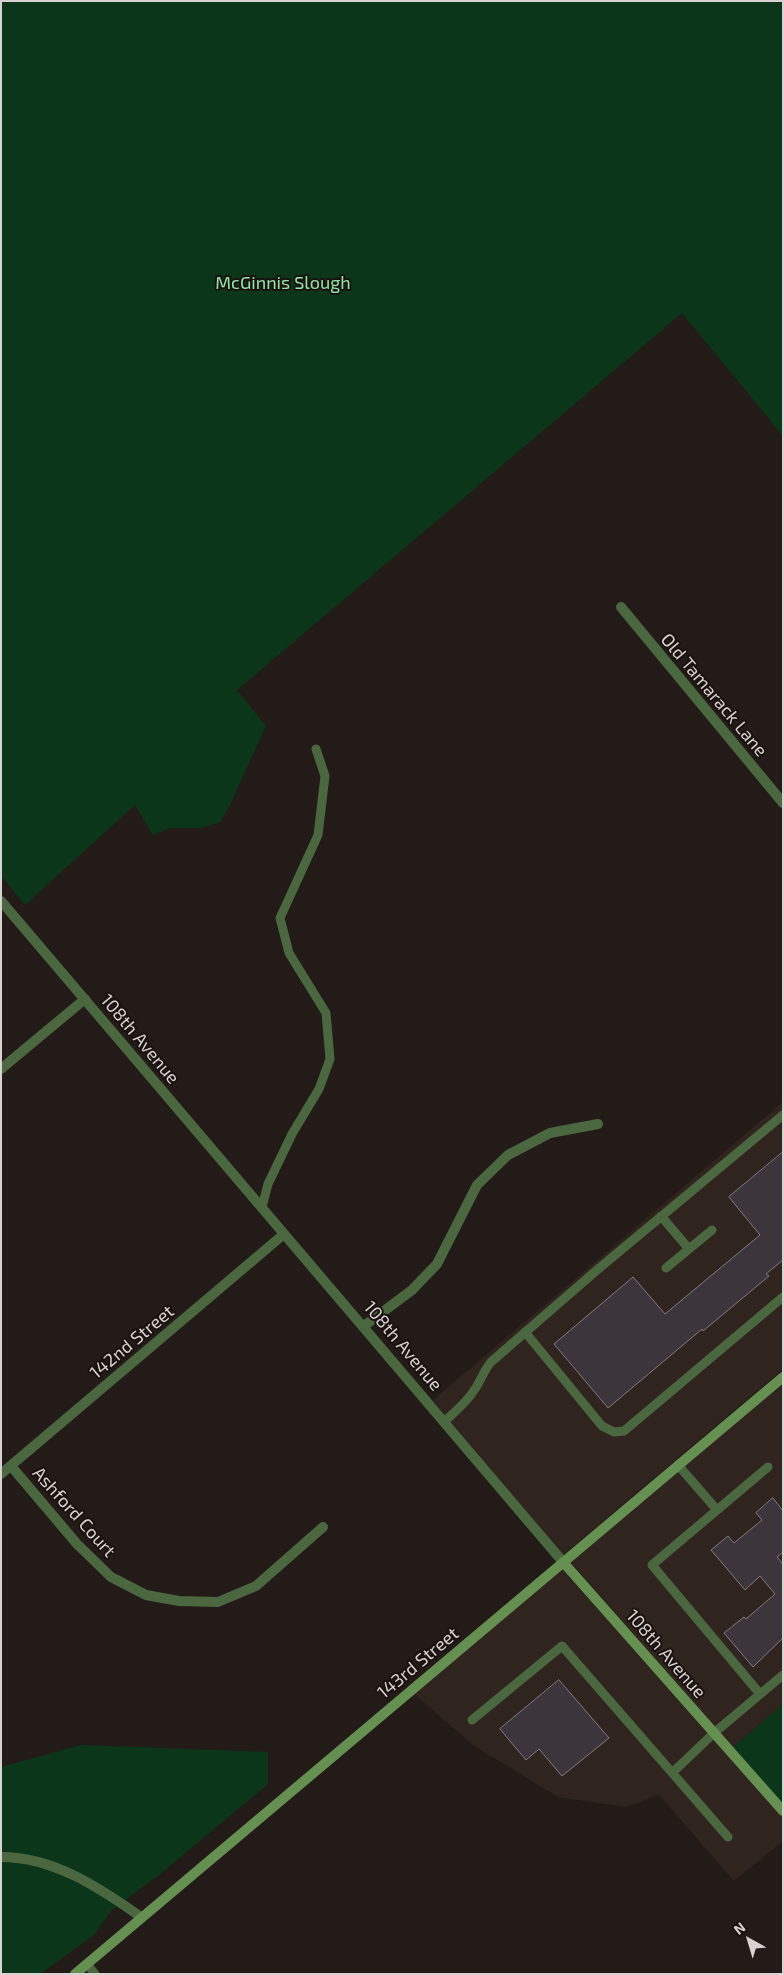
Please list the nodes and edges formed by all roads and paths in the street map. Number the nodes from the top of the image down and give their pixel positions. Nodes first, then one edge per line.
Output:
1 (621, 607) dead end
2 (316, 748) dead end
3 (783, 803) edge
4 (1, 901) edge
5 (85, 999) junction
6 (1, 1069) edge
7 (783, 1115) edge
8 (598, 1124) dead end
9 (262, 1208) junction
10 (661, 1216) junction
11 (712, 1230) dead end
12 (284, 1234) junction
13 (689, 1249) junction
14 (666, 1268) dead end
15 (783, 1297) edge
16 (364, 1326) junction
17 (525, 1332) junction
18 (783, 1377) edge
19 (445, 1422) junction
20 (678, 1465) junction
21 (11, 1466) junction
22 (768, 1467) dead end
23 (1, 1474) edge
24 (718, 1510) junction
25 (323, 1527) dead end
26 (564, 1562) junction
27 (783, 1675) edge
28 (760, 1694) junction
29 (472, 1720) dead end
30 (714, 1733) junction
31 (672, 1773) junction
32 (783, 1811) edge
33 (728, 1837) dead end
34 (1, 1857) edge
35 (141, 1917) junction
36 (86, 1964) junction
37 (75, 1974) edge
38 (95, 1974) edge

1 - 3 street, Old Tamarack Lane
2 - 9 lane
4 - 5 street, 108th Avenue
5 - 6 street
5 - 9 street, 108th Avenue
7 - 10 lane
8 - 16 street
9 - 12 street, 108th Avenue
10 - 13 lane
10 - 17 lane
11 - 13 lane
12 - 16 street, 108th Avenue
12 - 21 street, 142nd Street
13 - 14 lane
15 - 17 lane
16 - 19 street, 108th Avenue
17 - 19 lane
18 - 20 main road, 143rd Street
19 - 26 street, 108th Avenue
20 - 24 lane
20 - 26 main road, 143rd Street
21 - 23 street, 142nd Street
21 - 25 street, Ashford Court
22 - 24 lane
24 - 28 lane
26 - 30 main road, 108th Avenue
26 - 35 main road, 143rd Street
27 - 28 lane
28 - 30 lane
29 - 31 lane
30 - 31 lane
30 - 32 main road, 108th Avenue
31 - 33 lane
34 - 35 street
35 - 36 main road, 143rd Street
36 - 37 main road, 143rd Street
36 - 38 lane

